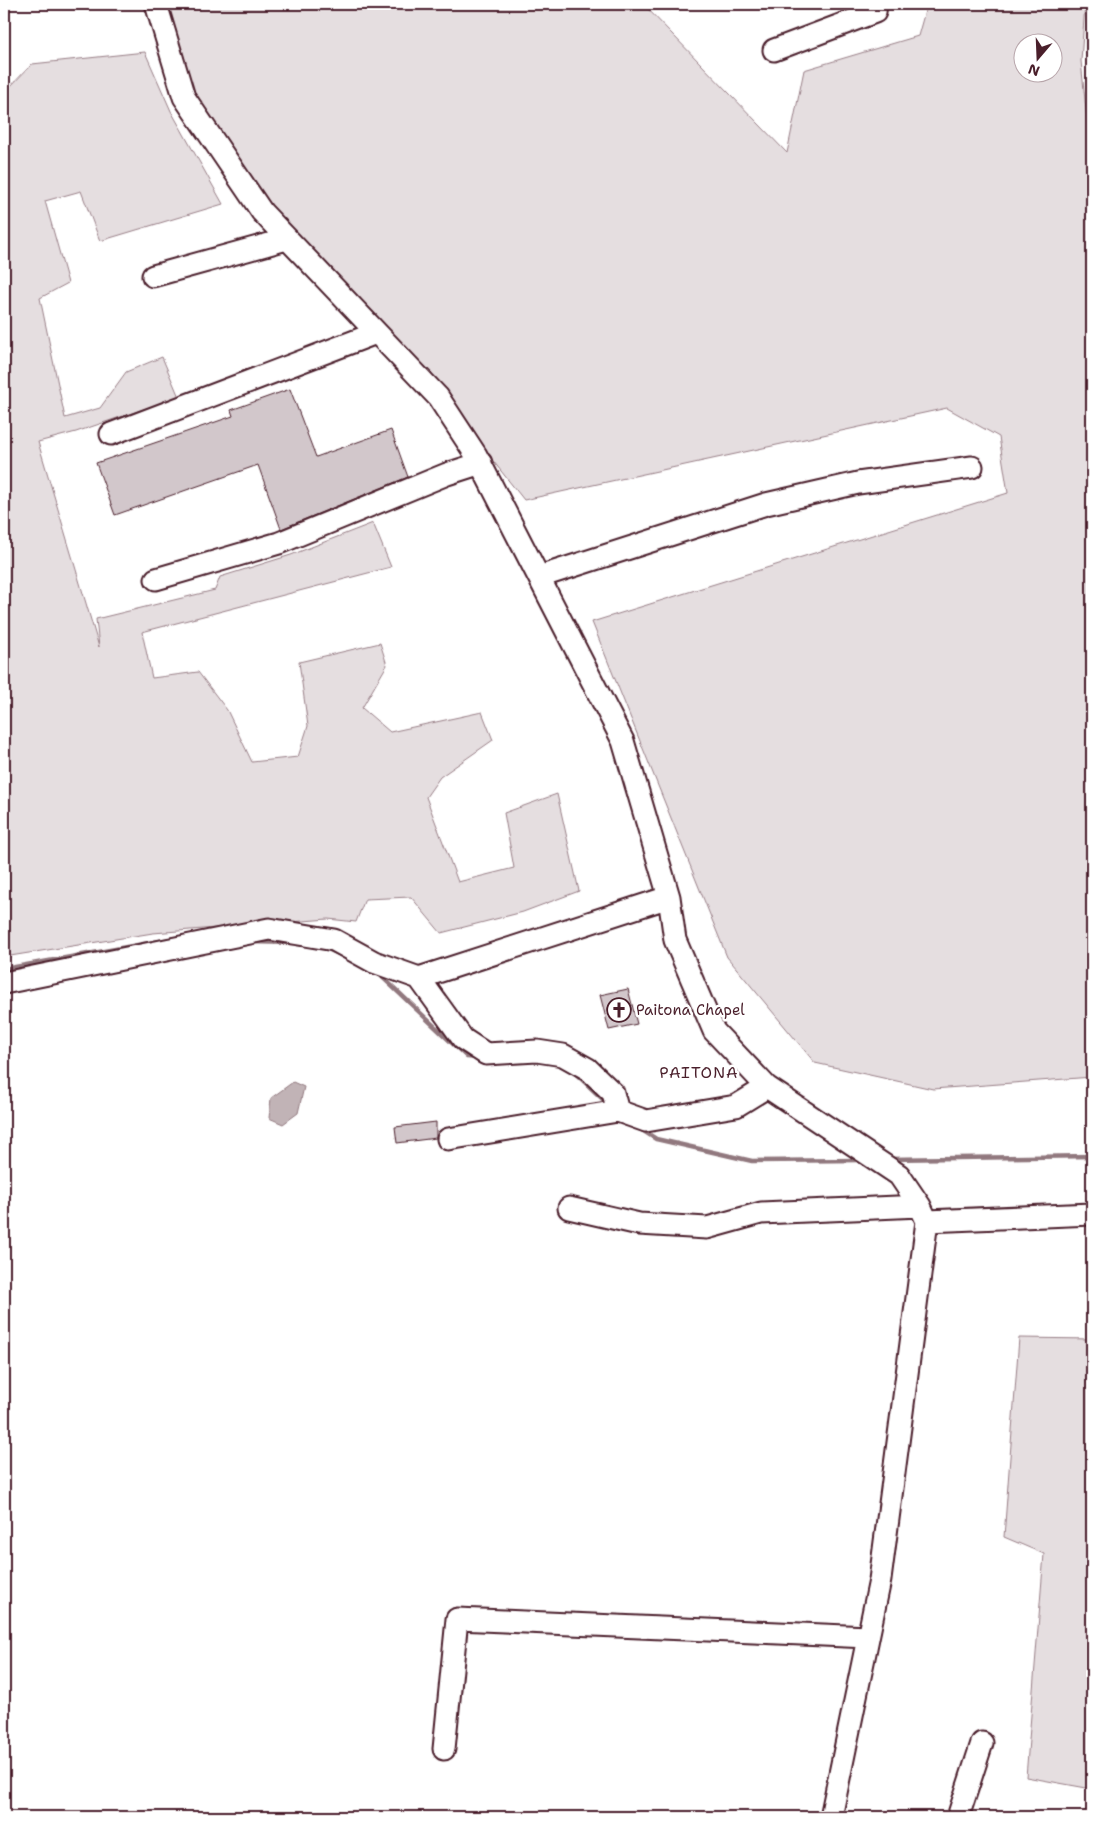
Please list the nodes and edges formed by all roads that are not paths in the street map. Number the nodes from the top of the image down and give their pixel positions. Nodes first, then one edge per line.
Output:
1 (156, 4) edge
2 (876, 4) edge
3 (774, 50) dead end
4 (287, 239) junction
5 (153, 276) dead end
6 (376, 332) junction
7 (111, 434) dead end
8 (480, 463) junction
9 (972, 467) dead end
10 (540, 577) junction
11 (156, 579) dead end
12 (669, 897) junction
13 (419, 978) junction
14 (4, 983) edge
15 (767, 1087) junction
16 (618, 1111) junction
17 (448, 1139) dead end
18 (569, 1208) dead end
19 (924, 1214) junction
20 (1092, 1214) edge
21 (868, 1637) junction
22 (982, 1743) dead end
23 (444, 1749) dead end
24 (831, 1817) edge
25 (958, 1817) edge

1 - 4 street
2 - 3 street
4 - 5 street
4 - 6 street
6 - 7 street
6 - 8 street
8 - 10 street
8 - 11 street
9 - 10 street
10 - 12 street
12 - 13 street
12 - 15 street
13 - 14 street
13 - 16 street
15 - 16 street
15 - 19 street
16 - 17 street
18 - 19 street
19 - 20 street
19 - 21 street
21 - 23 street
21 - 24 street
22 - 25 street

